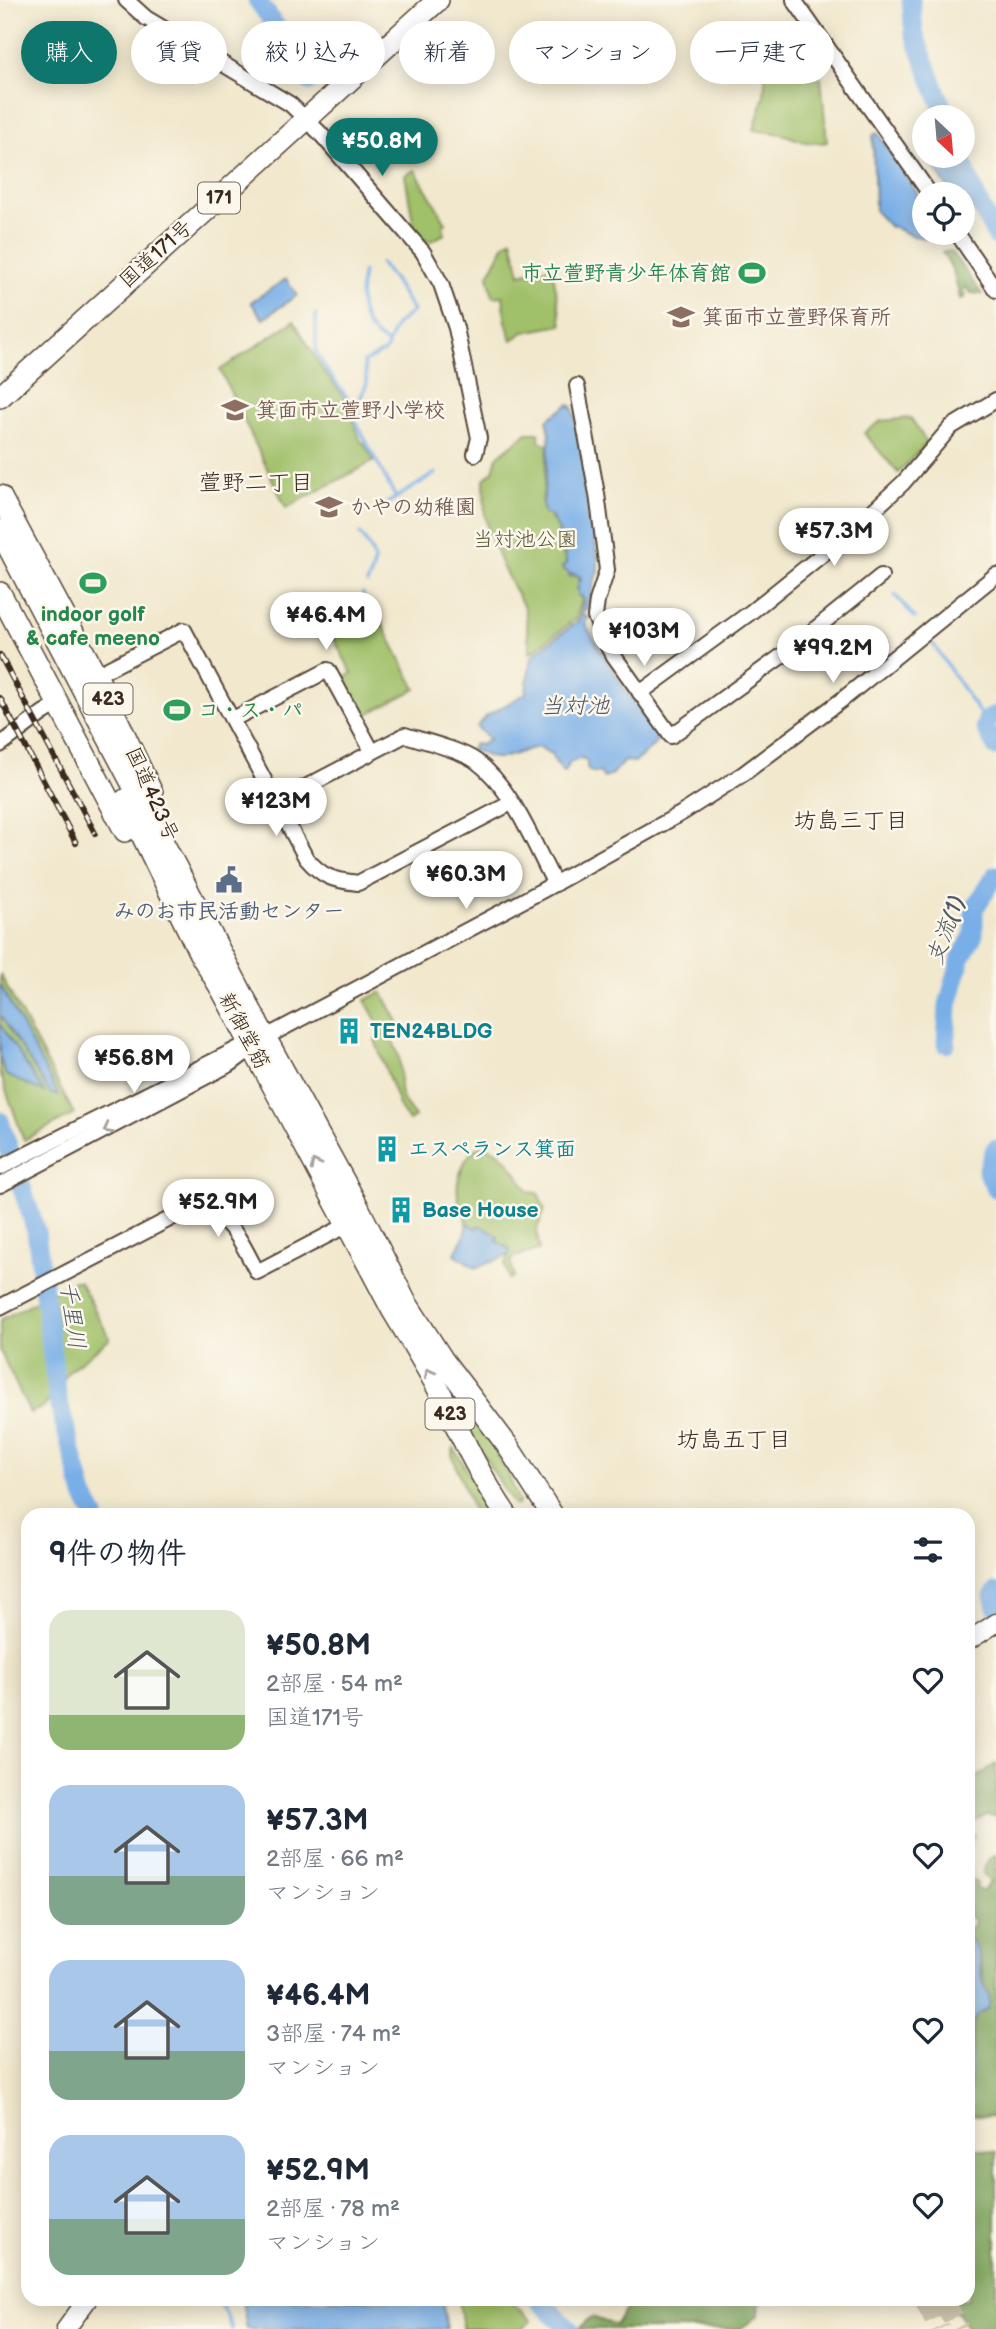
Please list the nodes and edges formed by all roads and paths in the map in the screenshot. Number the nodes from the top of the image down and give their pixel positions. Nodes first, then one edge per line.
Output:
1 (126, 0) edge
2 (438, 0) edge
3 (794, 0) edge
4 (306, 120) junction
5 (922, 182) edge
6 (965, 245) edge
7 (996, 290) edge
8 (577, 386) dead end
9 (0, 397) edge
10 (996, 400) edge
11 (475, 454) dead end
12 (0, 496) edge
13 (0, 531) edge
14 (5, 559) edge
15 (996, 575) edge
16 (881, 576) dead end
17 (0, 593) edge
18 (96, 675) junction
19 (640, 693) junction
20 (58, 704) junction
21 (233, 719) junction
22 (0, 745) edge
23 (372, 751) junction
24 (277, 802) junction
25 (511, 803) junction
26 (555, 884) junction
27 (199, 909) junction
28 (199, 951) junction
29 (259, 1042) junction
30 (29, 1161) junction
31 (0, 1168) edge
32 (2, 1184) edge
33 (347, 1225) junction
34 (0, 1307) edge
35 (471, 1399) junction
36 (500, 1508) edge
37 (533, 1508) edge
38 (548, 1508) edge
39 (996, 1623) edge
40 (975, 1636) edge
41 (83, 2306) edge
42 (66, 2329) edge

1 - 4 street
2 - 4 highway, 国道171号 / 171
3 - 5 street
4 - 9 highway, 国道171号 / 171
4 - 11 street
6 - 7 street
8 - 19 street
10 - 19 street
12 - 18 highway, 国道423号 / 423
13 - 14 highway, 新御堂筋 / 423
14 - 27 highway, 新御堂筋 / 423
14 - 28 highway, 新御堂筋 / 423
15 - 26 street
16 - 19 street
17 - 20 highway, 国道423号 / 423
18 - 21 street
18 - 27 highway, 国道423号 / 423
20 - 22 street
20 - 28 highway, 国道423号 / 423
21 - 23 street
21 - 24 street
23 - 24 street
23 - 25 street
24 - 25 street
25 - 26 street
26 - 29 street
27 - 29 highway, 新御堂筋 / 423
28 - 29 highway, 新御堂筋 / 423
29 - 30 street
33 -> 29 highway, 新御堂筋 / 423
29 - 35 highway, 新御堂筋 / 423
30 - 31 street
30 - 32 street
33 - 34 street
36 -> 33 highway, 新御堂筋 / 423
35 - 37 highway, 423
35 - 38 highway, 423
39 - 40 main road
41 - 42 main road

